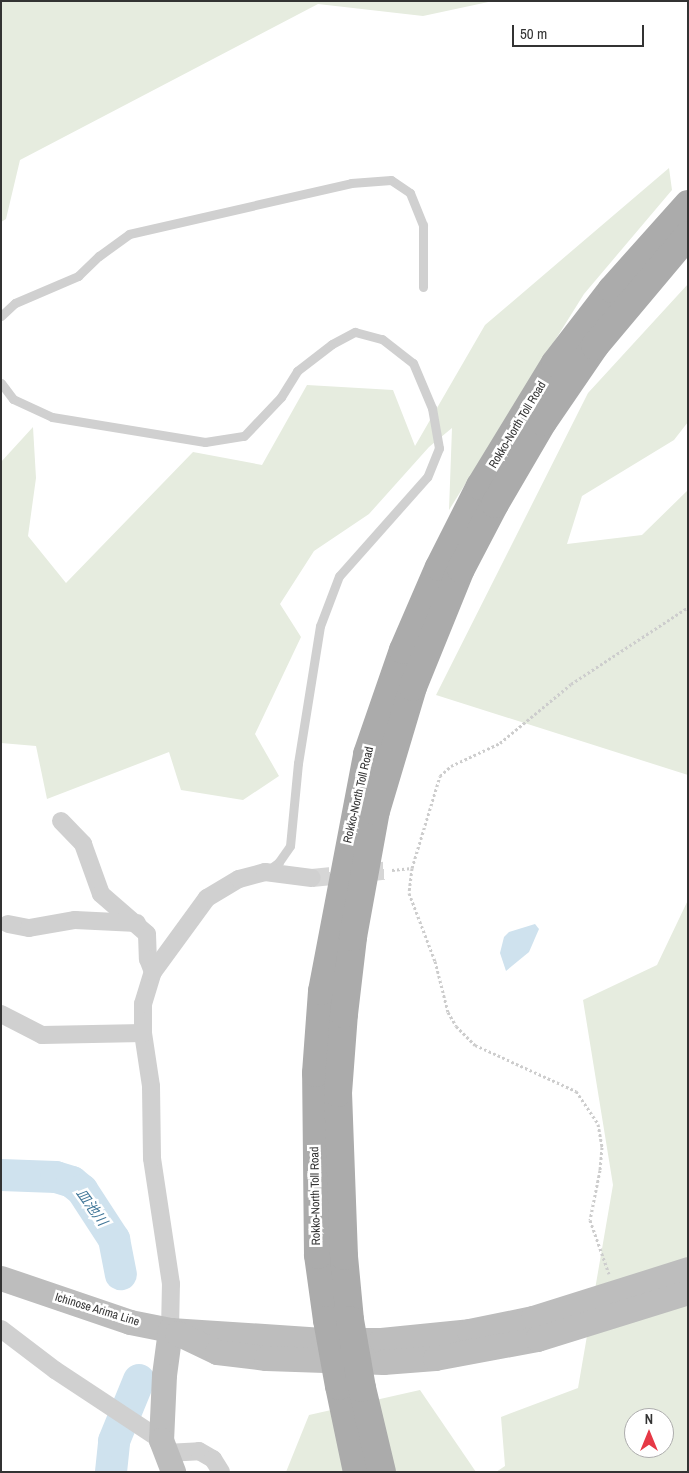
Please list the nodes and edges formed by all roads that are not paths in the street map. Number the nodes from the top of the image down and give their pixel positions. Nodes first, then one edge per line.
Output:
1 (688, 204) edge
2 (688, 235) edge
3 (423, 287) dead end
4 (1, 316) edge
5 (1, 383) edge
6 (61, 822) dead end
7 (265, 872) junction
8 (312, 878) tunnel mouth
9 (138, 923) junction
10 (8, 924) dead end
11 (153, 972) junction
12 (1, 1014) edge
13 (143, 1033) junction
14 (688, 1268) edge
15 (1, 1278) edge
16 (688, 1292) edge
17 (339, 1320) junction
18 (1, 1329) edge
19 (170, 1330) junction
20 (350, 1387) junction
21 (167, 1455) edge
22 (221, 1472) edge
23 (357, 1472) edge
24 (382, 1472) edge

1 - 17 main road, Rokko-North Toll Road
2 - 17 main road, Rokko-North Toll Road
3 - 4 lane
5 - 7 lane
6 - 9 street
7 - 8 street
7 - 11 street
9 - 10 street
9 - 11 street
11 - 13 street
12 - 13 street
13 - 19 street
14 - 19 street
15 - 19 street, Ichinose Arima Line
16 - 19 street
17 - 20 main road, Rokko-North Toll Road, bridge
18 - 21 street
19 - 21 street
20 - 23 main road, Rokko-North Toll Road
20 - 24 main road, Rokko-North Toll Road
21 - 22 street

